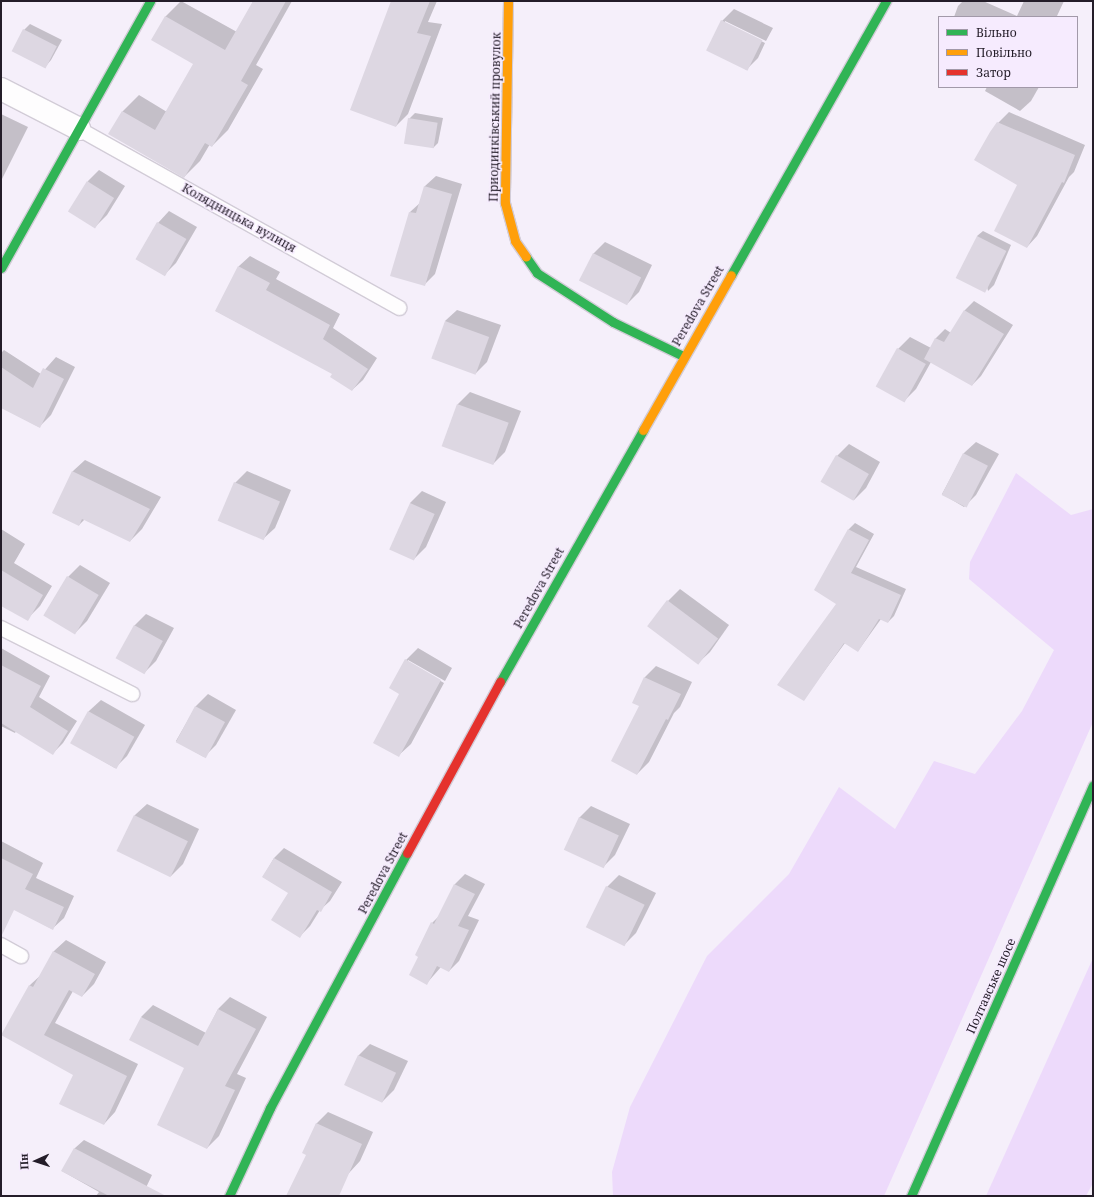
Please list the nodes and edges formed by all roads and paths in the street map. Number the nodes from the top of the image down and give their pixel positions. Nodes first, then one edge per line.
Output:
1 (150, 1) edge
2 (508, 1) edge
3 (886, 1) edge
4 (1, 89) edge
5 (80, 129) junction
6 (1, 268) edge
7 (399, 308) dead end
8 (683, 356) junction
9 (1, 628) edge
10 (132, 694) dead end
11 (1093, 785) edge
12 (1, 945) edge
13 (21, 956) dead end
14 (229, 1196) edge
15 (911, 1196) edge

1 - 5 street
2 - 8 street, Приодинківський провулок
3 - 8 street, Peredova Street
4 - 5 street, Колядницька вулиця
5 - 6 street
5 - 7 lane, Колядницька вулиця
8 - 14 street, Peredova Street
9 - 10 lane
11 - 15 street, Полтавське шосе
12 - 13 lane

